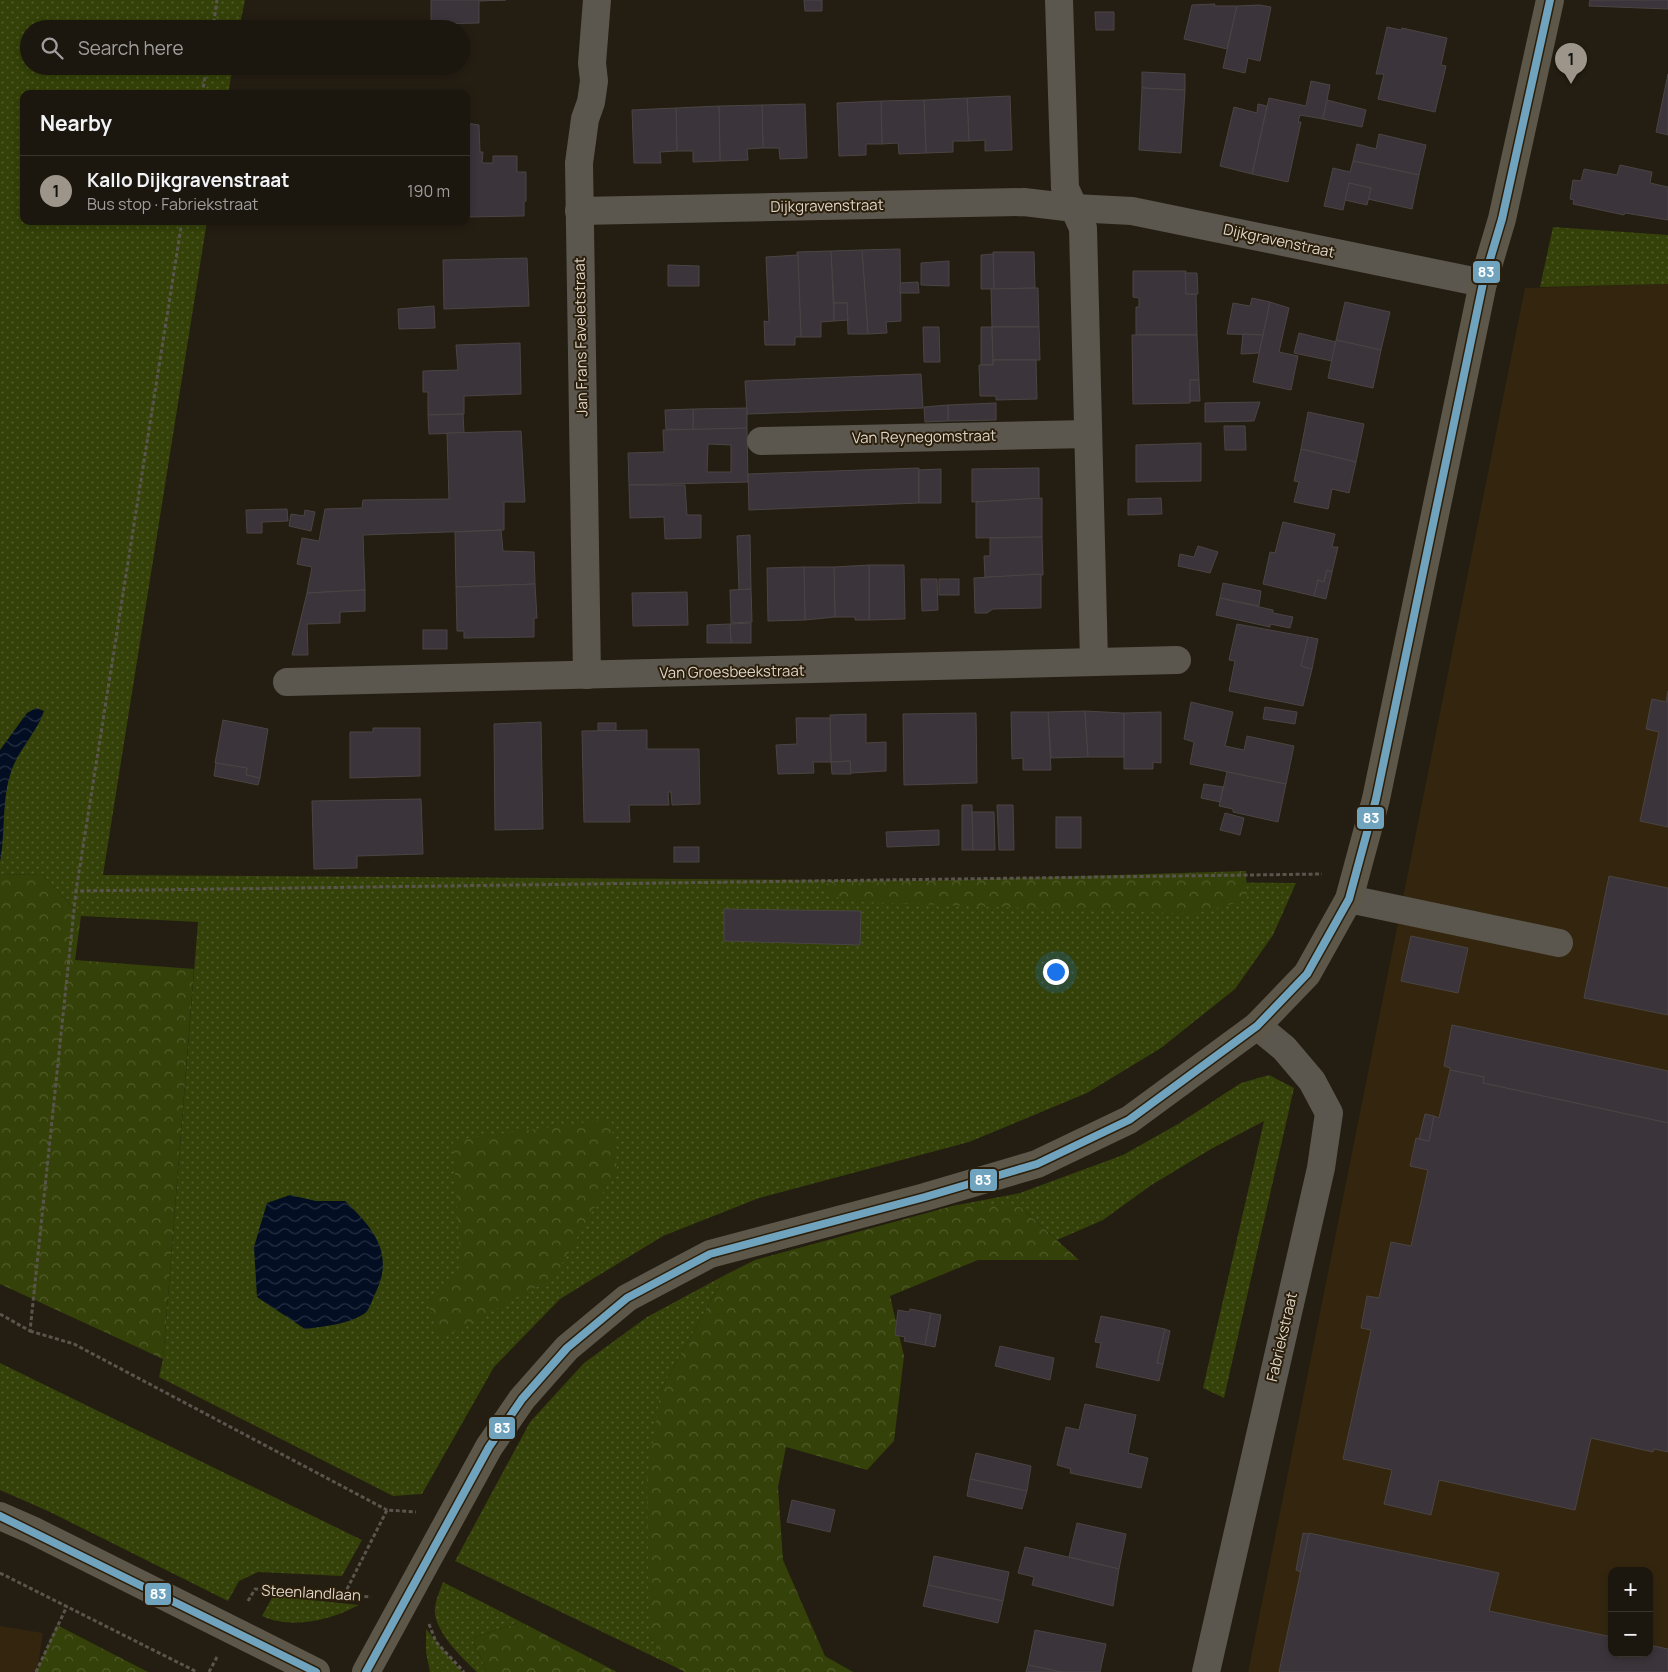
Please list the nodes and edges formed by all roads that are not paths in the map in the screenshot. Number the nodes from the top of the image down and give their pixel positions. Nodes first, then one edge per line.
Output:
1 (597, 0) edge
2 (1059, 0) edge
3 (1550, 0) edge
4 (1074, 208) junction
5 (579, 211) junction
6 (1483, 283) junction
7 (1088, 434) junction
8 (761, 441) dead end
9 (1177, 660) dead end
10 (1094, 661) junction
11 (587, 675) junction
12 (287, 682) dead end
13 (1352, 887) junction
14 (1559, 943) dead end
15 (1257, 1026) junction
16 (0, 1516) edge
17 (316, 1672) edge
18 (366, 1672) edge
19 (1206, 1672) edge

1 - 5 street, Jan Frans Faveletstraat
2 - 4 street
3 - 6 main road
4 - 5 street, Dijkgravenstraat
4 - 6 street, Dijkgravenstraat
4 - 7 street
5 - 11 street, Jan Frans Faveletstraat
6 - 13 main road
7 - 8 street, Van Reynegomstraat
7 - 10 street
9 - 10 street, Van Groesbeekstraat
10 - 11 street, Van Groesbeekstraat
11 - 12 street, Van Groesbeekstraat
13 - 14 street
13 - 15 main road
15 - 18 main road
15 - 19 street, Fabriekstraat
16 - 17 main road

